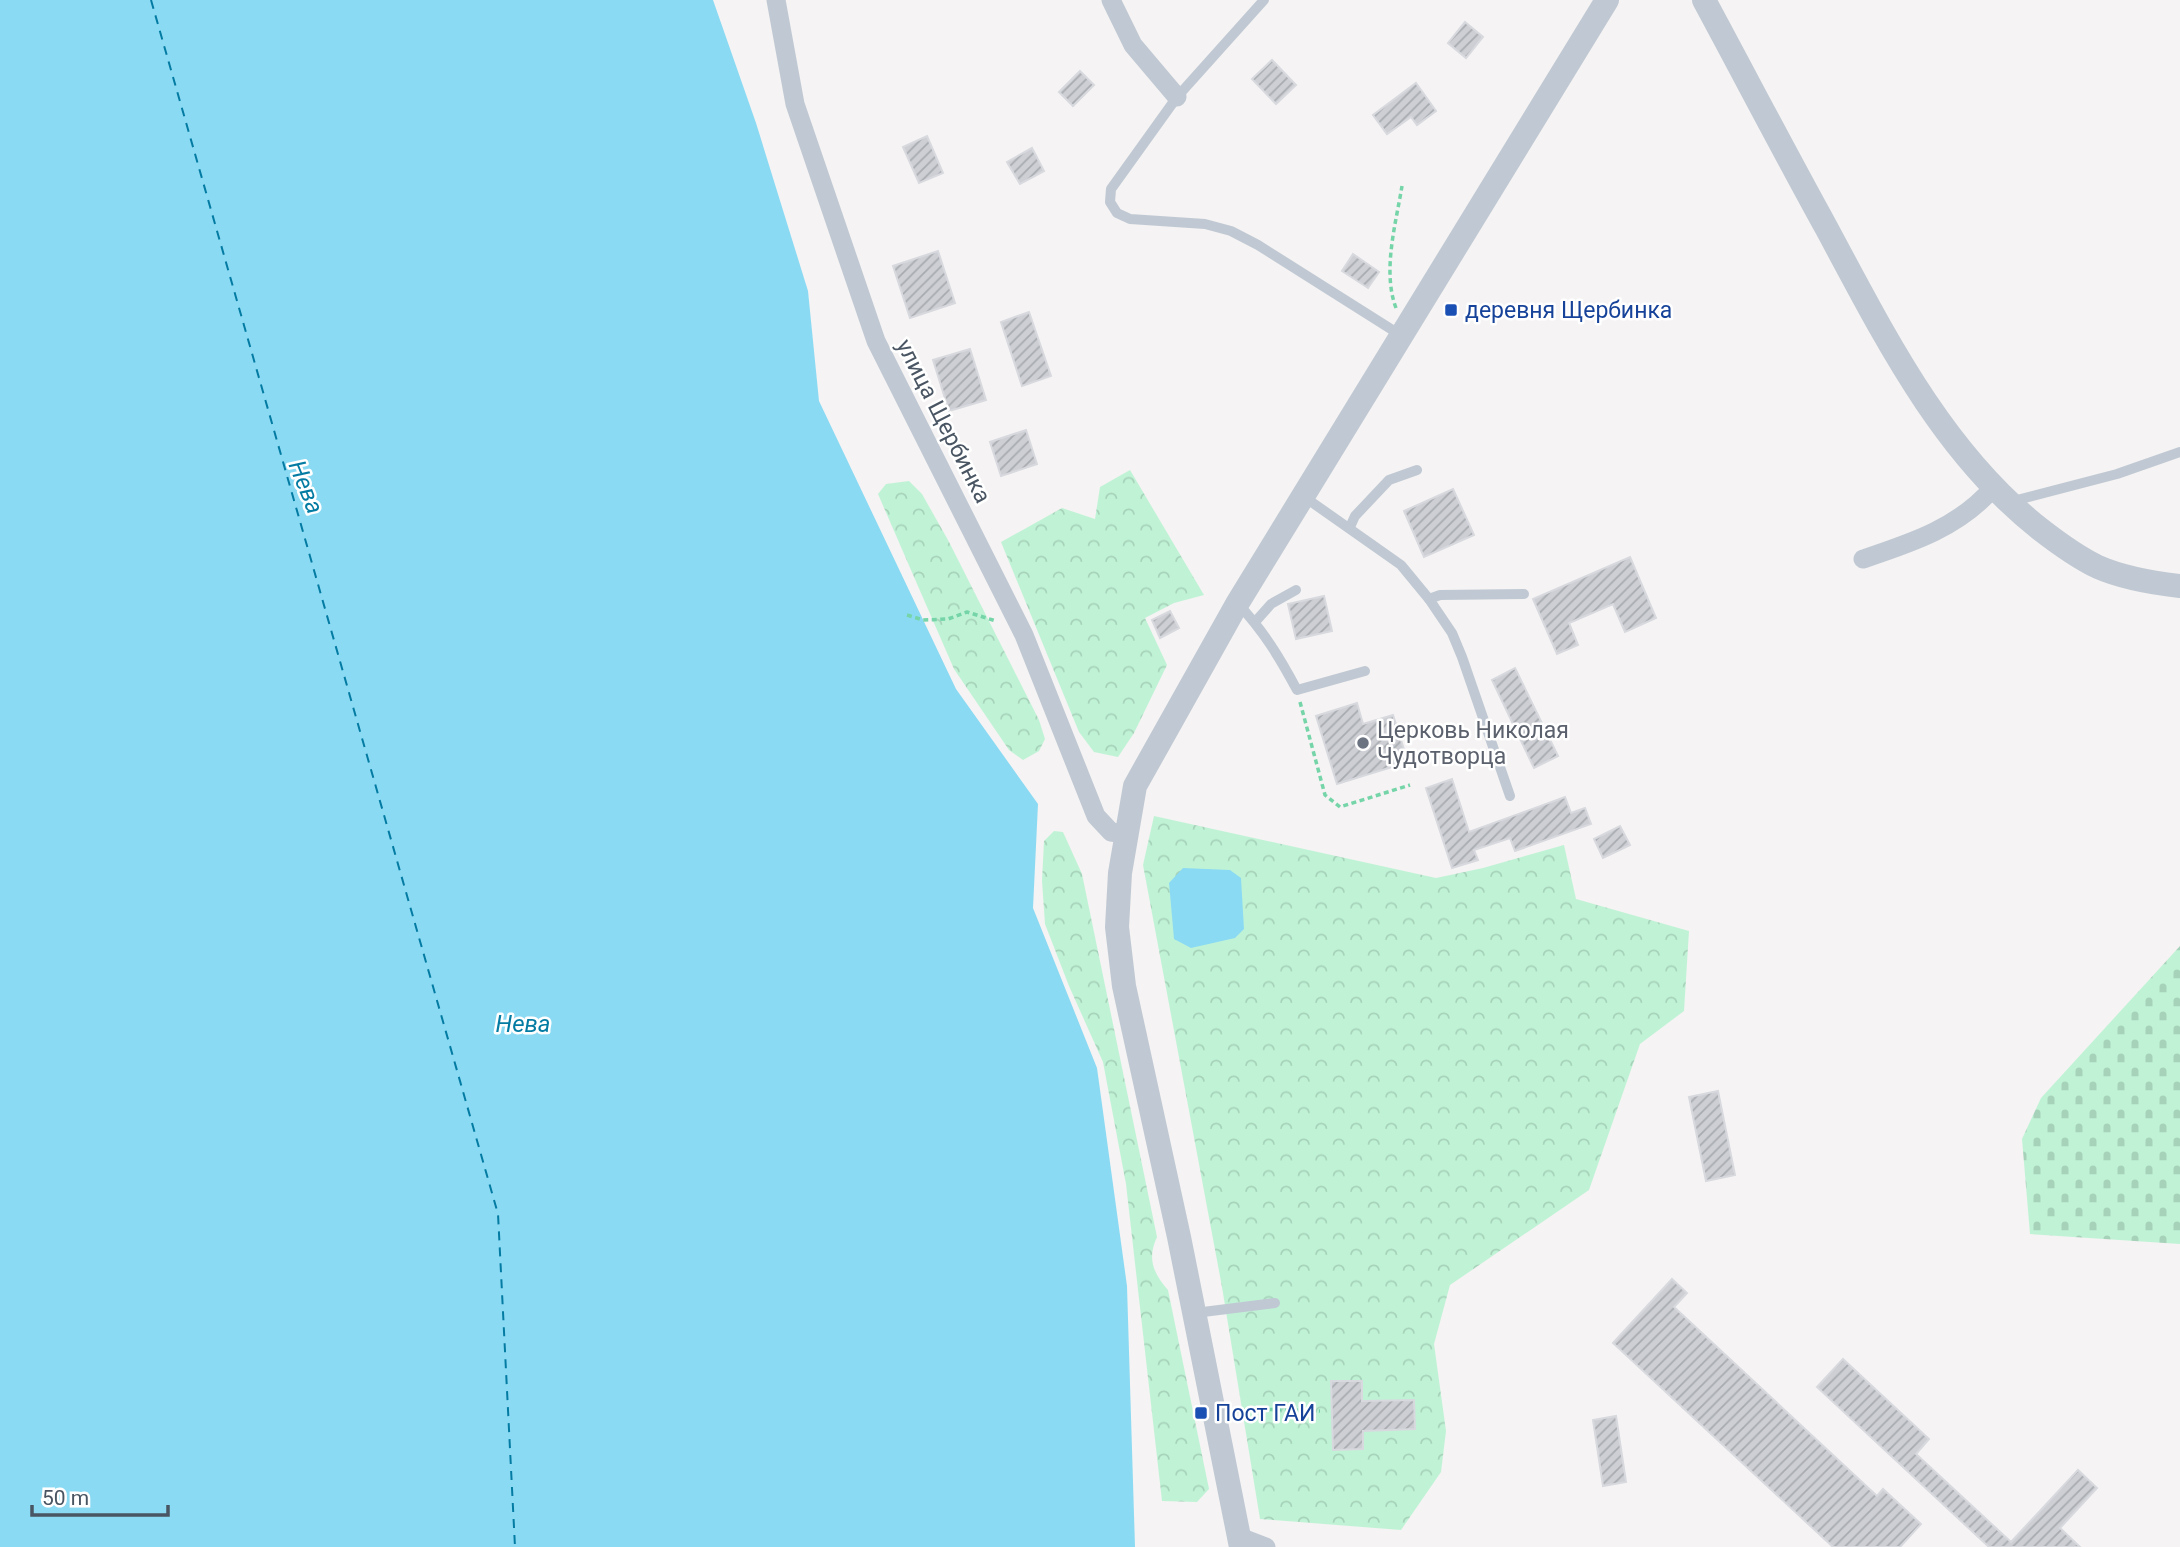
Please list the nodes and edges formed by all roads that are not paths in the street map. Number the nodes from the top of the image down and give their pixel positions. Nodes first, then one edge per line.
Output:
1 (776, 0) edge
2 (1111, 0) edge
3 (1264, 0) edge
4 (1606, 0) edge
5 (1704, 0) edge
6 (1177, 97) junction
7 (1404, 335) junction
8 (2180, 452) edge
9 (1417, 470) dead end
10 (2001, 495) junction
11 (1303, 496) junction
12 (1350, 527) junction
13 (1863, 559) dead end
14 (2180, 586) edge
15 (1296, 590) dead end
16 (1524, 594) dead end
17 (1429, 599) junction
18 (1237, 604) junction
19 (1255, 622) junction
20 (1365, 671) dead end
21 (1510, 796) dead end
22 (1125, 834) junction
23 (1275, 1303) dead end
24 (1194, 1313) junction
25 (1240, 1542) edge
26 (1266, 1547) edge

1 - 22 street, улица Щербинка
2 - 6 street
3 - 6 lane
4 - 7 street
5 - 10 street
6 - 7 lane
7 - 11 street
8 - 10 lane
9 - 12 lane
10 - 13 street
10 - 14 street
11 - 12 lane
11 - 18 street
12 - 17 lane
15 - 19 lane
16 - 17 lane
17 - 21 lane
18 - 19 lane
18 - 22 street
19 - 20 lane
22 - 24 street
23 - 24 lane
24 - 25 street
25 - 26 street

